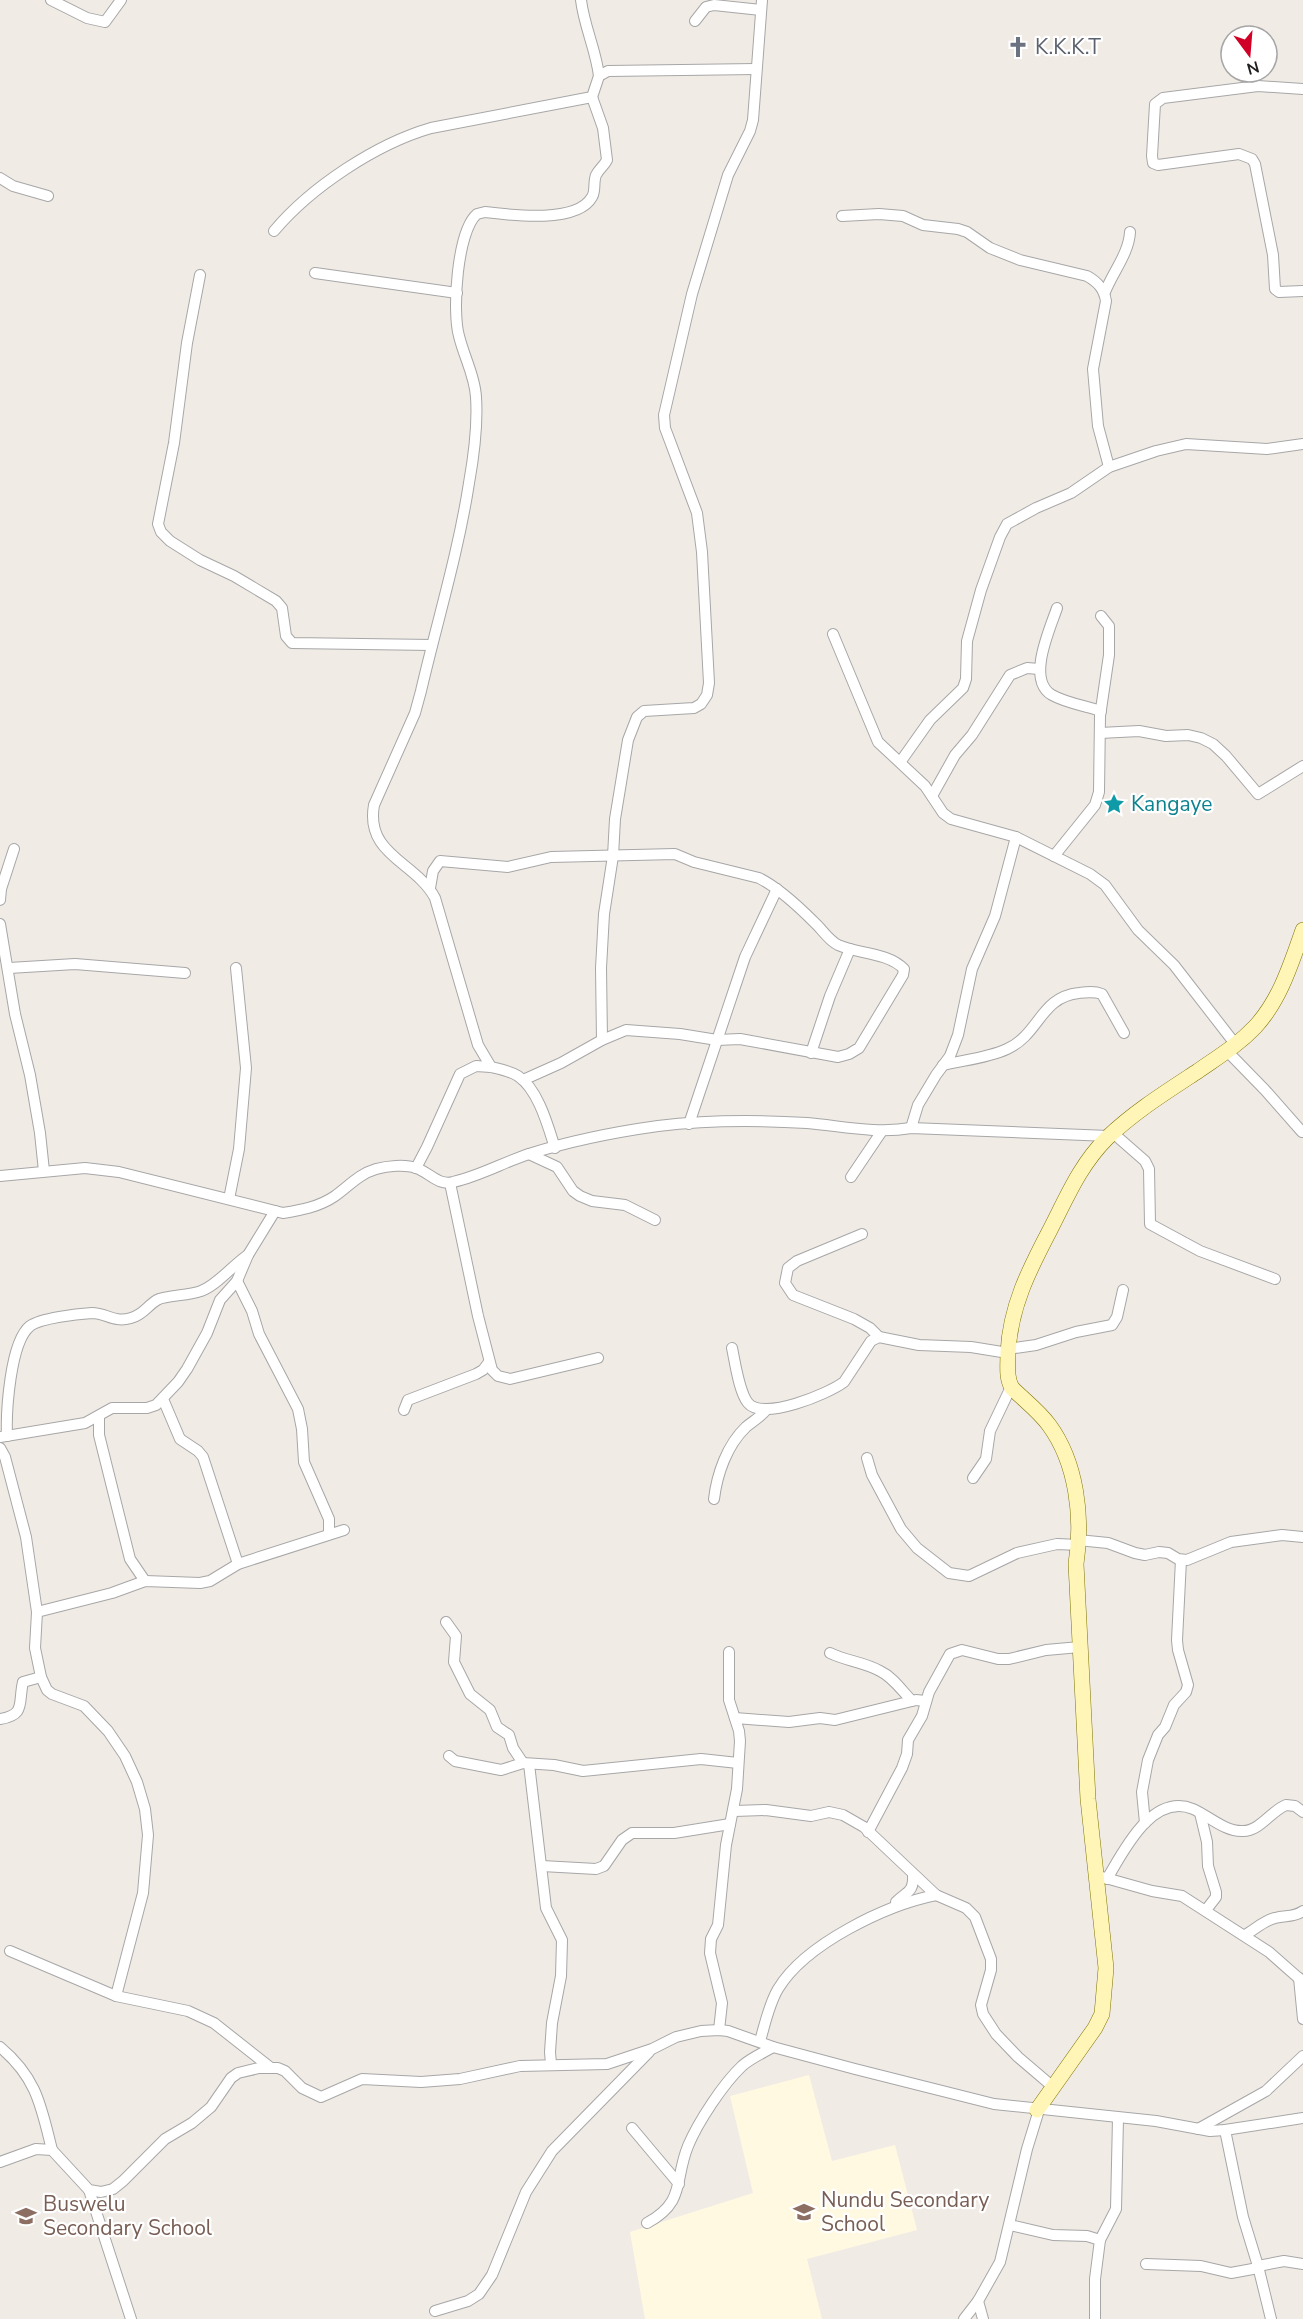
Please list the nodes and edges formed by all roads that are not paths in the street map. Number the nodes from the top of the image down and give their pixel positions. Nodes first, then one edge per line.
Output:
1 (51, 0) edge
2 (121, 0) edge
3 (581, 0) edge
4 (761, 5) edge
5 (695, 21) dead end
6 (756, 69) junction
7 (599, 76) junction
8 (1303, 89) edge
9 (592, 97) junction
10 (0, 178) edge
11 (48, 196) dead end
12 (842, 216) dead end
13 (274, 231) dead end
14 (1130, 232) dead end
15 (315, 273) dead end
16 (200, 275) dead end
17 (1303, 291) edge
18 (1105, 292) junction
19 (457, 293) junction
20 (1303, 444) edge
21 (1109, 467) junction
22 (1057, 608) dead end
23 (1101, 616) dead end
24 (833, 634) dead end
25 (432, 645) junction
26 (1039, 669) junction
27 (1101, 711) junction
28 (1100, 733) junction
29 (901, 761) junction
30 (1303, 766) edge
31 (932, 796) junction
32 (1016, 837) junction
33 (14, 849) dead end
34 (613, 856) junction
35 (1054, 856) junction
36 (429, 888) junction
37 (777, 889) junction
38 (0, 900) edge
39 (0, 924) edge
40 (1303, 930) edge
41 (850, 949) junction
42 (9, 968) junction
43 (236, 968) dead end
44 (185, 973) dead end
45 (1124, 1033) dead end
46 (602, 1040) junction
47 (717, 1040) junction
48 (1231, 1048) junction
49 (811, 1053) junction
50 (943, 1065) junction
51 (491, 1066) junction
52 (524, 1080) junction
53 (689, 1124) junction
54 (911, 1128) junction
55 (882, 1131) junction
56 (1302, 1132) edge
57 (1111, 1135) junction
58 (555, 1148) junction
59 (529, 1154) junction
60 (416, 1168) junction
61 (44, 1171) junction
62 (0, 1176) edge
63 (851, 1177) dead end
64 (450, 1183) junction
65 (229, 1199) junction
66 (275, 1212) junction
67 (655, 1220) dead end
68 (862, 1234) dead end
69 (248, 1255) junction
70 (1275, 1279) dead end
71 (237, 1281) junction
72 (1123, 1290) dead end
73 (879, 1337) junction
74 (732, 1348) dead end
75 (1008, 1351) junction
76 (598, 1358) dead end
77 (489, 1362) junction
78 (1011, 1387) junction
79 (163, 1399) junction
80 (767, 1409) junction
81 (404, 1410) dead end
82 (99, 1417) junction
83 (85, 1423) junction
84 (99, 1435) junction
85 (3, 1436) edge
86 (0, 1448) edge
87 (867, 1458) dead end
88 (974, 1478) dead end
89 (714, 1499) dead end
90 (344, 1530) dead end
91 (329, 1534) junction
92 (1303, 1537) edge
93 (1079, 1542) junction
94 (1181, 1560) junction
95 (238, 1564) junction
96 (145, 1581) junction
97 (37, 1612) junction
98 (446, 1622) dead end
99 (1080, 1647) junction
100 (729, 1652) dead end
101 (830, 1653) dead end
102 (42, 1677) junction
103 (912, 1701) junction
104 (925, 1701) junction
105 (735, 1718) junction
106 (0, 1719) edge
107 (449, 1756) dead end
108 (738, 1763) junction
109 (526, 1764) junction
110 (734, 1812) junction
111 (1303, 1812) edge
112 (1200, 1813) junction
113 (1145, 1823) junction
114 (730, 1824) junction
115 (868, 1832) junction
116 (542, 1866) junction
117 (914, 1874) junction
118 (1101, 1877) junction
119 (936, 1895) junction
120 (893, 1908) junction
121 (1206, 1910) junction
122 (1303, 1911) edge
123 (1245, 1935) junction
124 (10, 1951) dead end
125 (1301, 1980) edge
126 (116, 1996) junction
127 (1303, 2019) edge
128 (719, 2030) junction
129 (760, 2041) junction
130 (0, 2047) edge
131 (773, 2047) junction
132 (652, 2049) junction
133 (1303, 2056) edge
134 (551, 2064) junction
135 (271, 2068) junction
136 (1052, 2086) junction
137 (1038, 2110) junction
138 (1118, 2118) junction
139 (1303, 2118) edge
140 (632, 2128) dead end
141 (1198, 2130) junction
142 (1225, 2130) junction
143 (52, 2150) junction
144 (0, 2162) edge
145 (680, 2184) junction
146 (89, 2190) junction
147 (647, 2223) dead end
148 (1010, 2225) junction
149 (1100, 2240) junction
150 (1146, 2264) dead end
151 (1303, 2264) edge
152 (1258, 2267) junction
153 (978, 2301) junction
154 (435, 2311) dead end
155 (131, 2319) edge
156 (964, 2319) edge
157 (983, 2319) edge
158 (1089, 2319) edge
159 (1095, 2319) edge
160 (1271, 2319) edge

1 - 2 street
3 - 7 street
4 - 5 street
4 - 6 street
6 - 7 street
6 - 34 street
7 - 9 street
8 - 17 street
9 - 13 street
9 - 19 street
10 - 11 street
12 - 18 street
14 - 18 street
15 - 19 street
16 - 25 street
18 - 21 street
19 - 25 street
20 - 21 street
21 - 29 street
22 - 26 street
23 - 27 street
24 - 29 street
25 - 36 street
26 - 27 street
26 - 31 street
27 - 28 street
28 - 30 street
28 - 35 street
29 - 31 street
31 - 32 street
32 - 35 street
32 - 50 street
33 - 38 street
34 - 36 street
34 - 37 street
34 - 46 street
35 - 48 street
36 - 51 street
37 - 41 street
37 - 47 street
39 - 42 street
40 - 48 street
41 - 49 street
41 - 49 street
42 - 44 street
42 - 61 street
43 - 65 street
45 - 50 street
46 - 47 street
46 - 52 street
47 - 49 street
47 - 53 street
48 - 56 street
48 - 57 street
50 - 54 street
51 - 52 street
51 - 60 street
52 - 58 street
53 - 55 street
53 - 58 street
54 - 55 street
54 - 57 street
55 - 63 street
57 - 70 street
57 - 75 street
58 - 59 street
59 - 64 street
59 - 67 street
60 - 64 street
60 - 66 street
61 - 62 street
61 - 65 street
64 - 77 street
65 - 66 street
66 - 69 street
68 - 73 street
69 - 71 street
69 - 85 street
71 - 79 street
71 - 91 street
72 - 75 street
73 - 75 street
73 - 80 street
74 - 80 street
75 - 78 street
76 - 77 street
77 - 81 street
78 - 88 street
78 - 93 street
79 - 82 street
79 - 95 street
80 - 89 street
82 - 83 street
82 - 84 street
83 - 84 street
83 - 85 street
84 - 96 street
86 - 97 street
87 - 93 street
90 - 91 street
91 - 95 street
92 - 94 street
93 - 94 street
93 - 99 street
94 - 113 street
95 - 96 street
96 - 97 street
97 - 102 street
98 - 109 street
99 - 104 street
99 - 118 street
100 - 105 street
101 - 103 street
102 - 106 street
102 - 126 street
103 - 104 street
103 - 105 street
104 - 115 street
105 - 108 street
107 - 109 street
108 - 109 street
108 - 110 street
109 - 116 street
110 - 114 street
110 - 115 street
111 - 112 street
112 - 113 street
112 - 121 street
113 - 118 street
114 - 116 street
114 - 128 street
115 - 117 street
116 - 134 street
117 - 119 street
117 - 120 street
118 - 121 street
118 - 136 street
119 - 120 street
119 - 136 street
120 - 129 street
121 - 123 street
122 - 123 street
123 - 125 street
124 - 126 street
125 - 127 street
126 - 135 street
128 - 129 street
128 - 132 street
129 - 131 street
130 - 143 street
131 - 137 street
131 - 145 street
132 - 134 street
132 - 154 street
133 - 141 street
134 - 135 street
135 - 146 street
136 - 137 street
137 - 138 street
137 - 148 street
138 - 141 street
138 - 149 street
139 - 142 street
140 - 145 street
141 - 142 street
142 - 152 street
143 - 144 street
143 - 146 street
145 - 147 street
146 - 155 street
148 - 149 street
148 - 153 street
149 - 159 street
150 - 152 street
151 - 152 street
152 - 160 street
153 - 156 street
153 - 157 street
158 - 159 street

